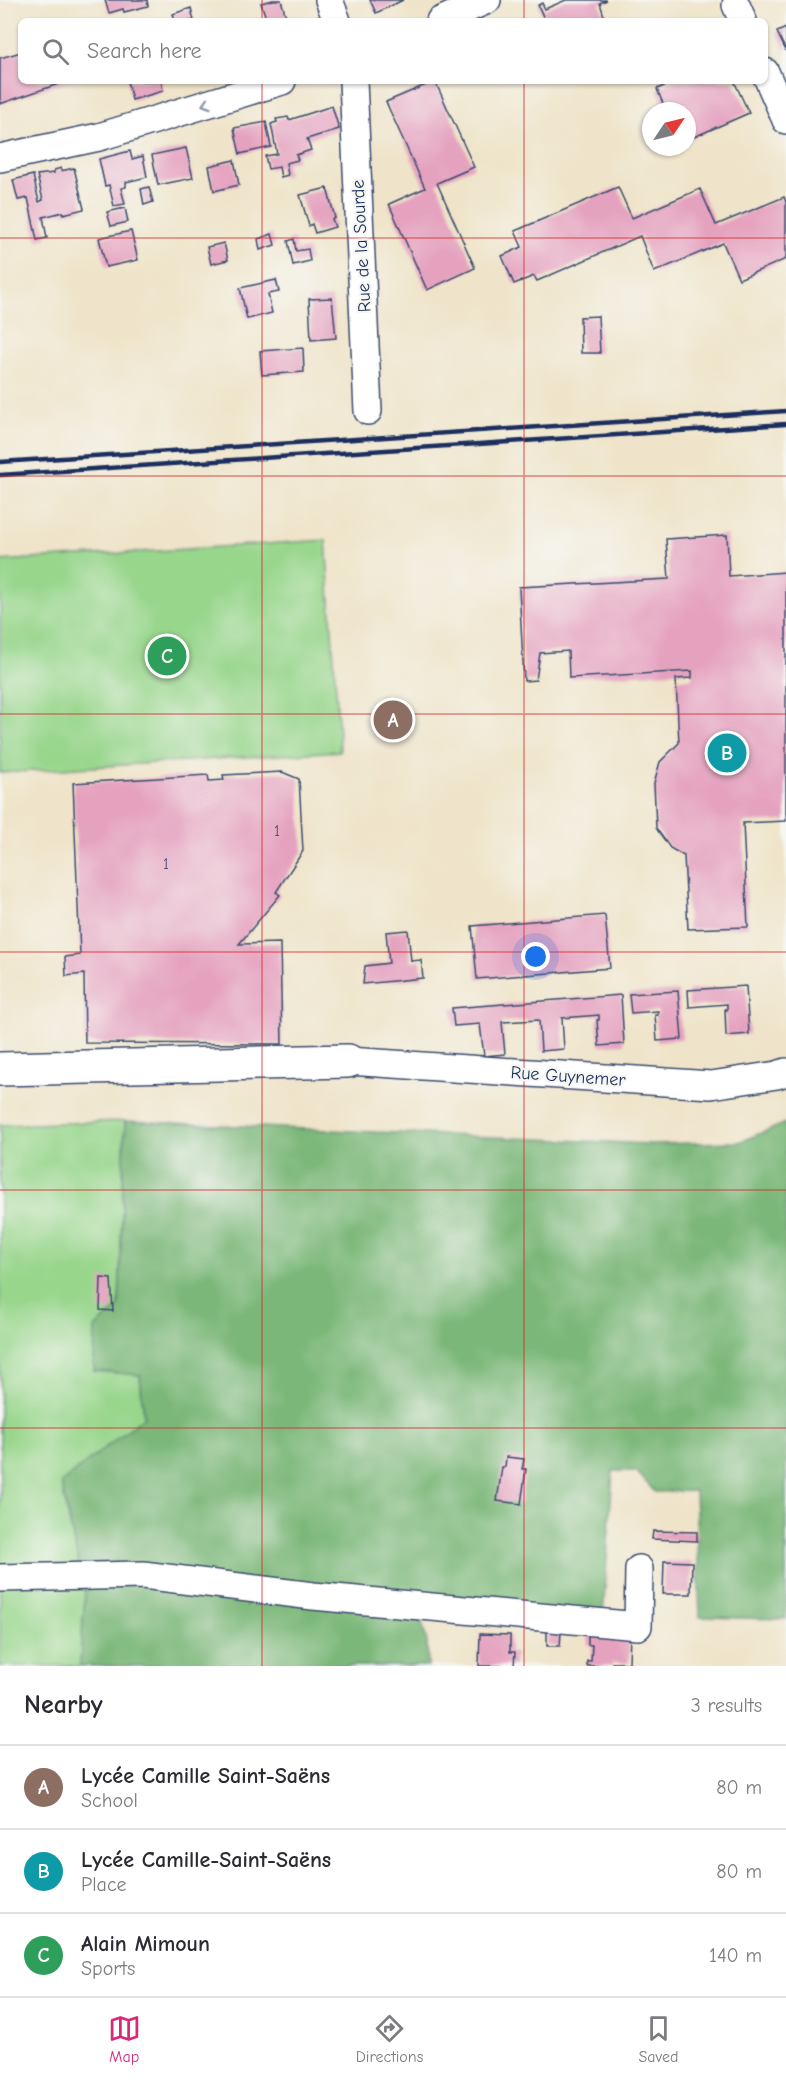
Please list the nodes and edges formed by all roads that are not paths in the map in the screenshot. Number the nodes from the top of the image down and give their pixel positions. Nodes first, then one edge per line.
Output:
1 (328, 0) edge
2 (487, 0) edge
3 (336, 18) edge
4 (447, 18) edge
5 (768, 79) edge
6 (272, 84) edge
7 (353, 84) edge
8 (786, 120) edge
9 (0, 158) edge
10 (368, 411) dead end
11 (348, 1061) joint
12 (0, 1069) edge
13 (786, 1071) edge
14 (639, 1569) dead end
15 (0, 1578) edge

1 - 3 street
2 - 4 street
5 - 8 street
6 -> 9 street
7 - 10 street, Rue de la Sourde
11 - 12 main road
11 - 13 street, Rue Guynemer
14 - 15 street

